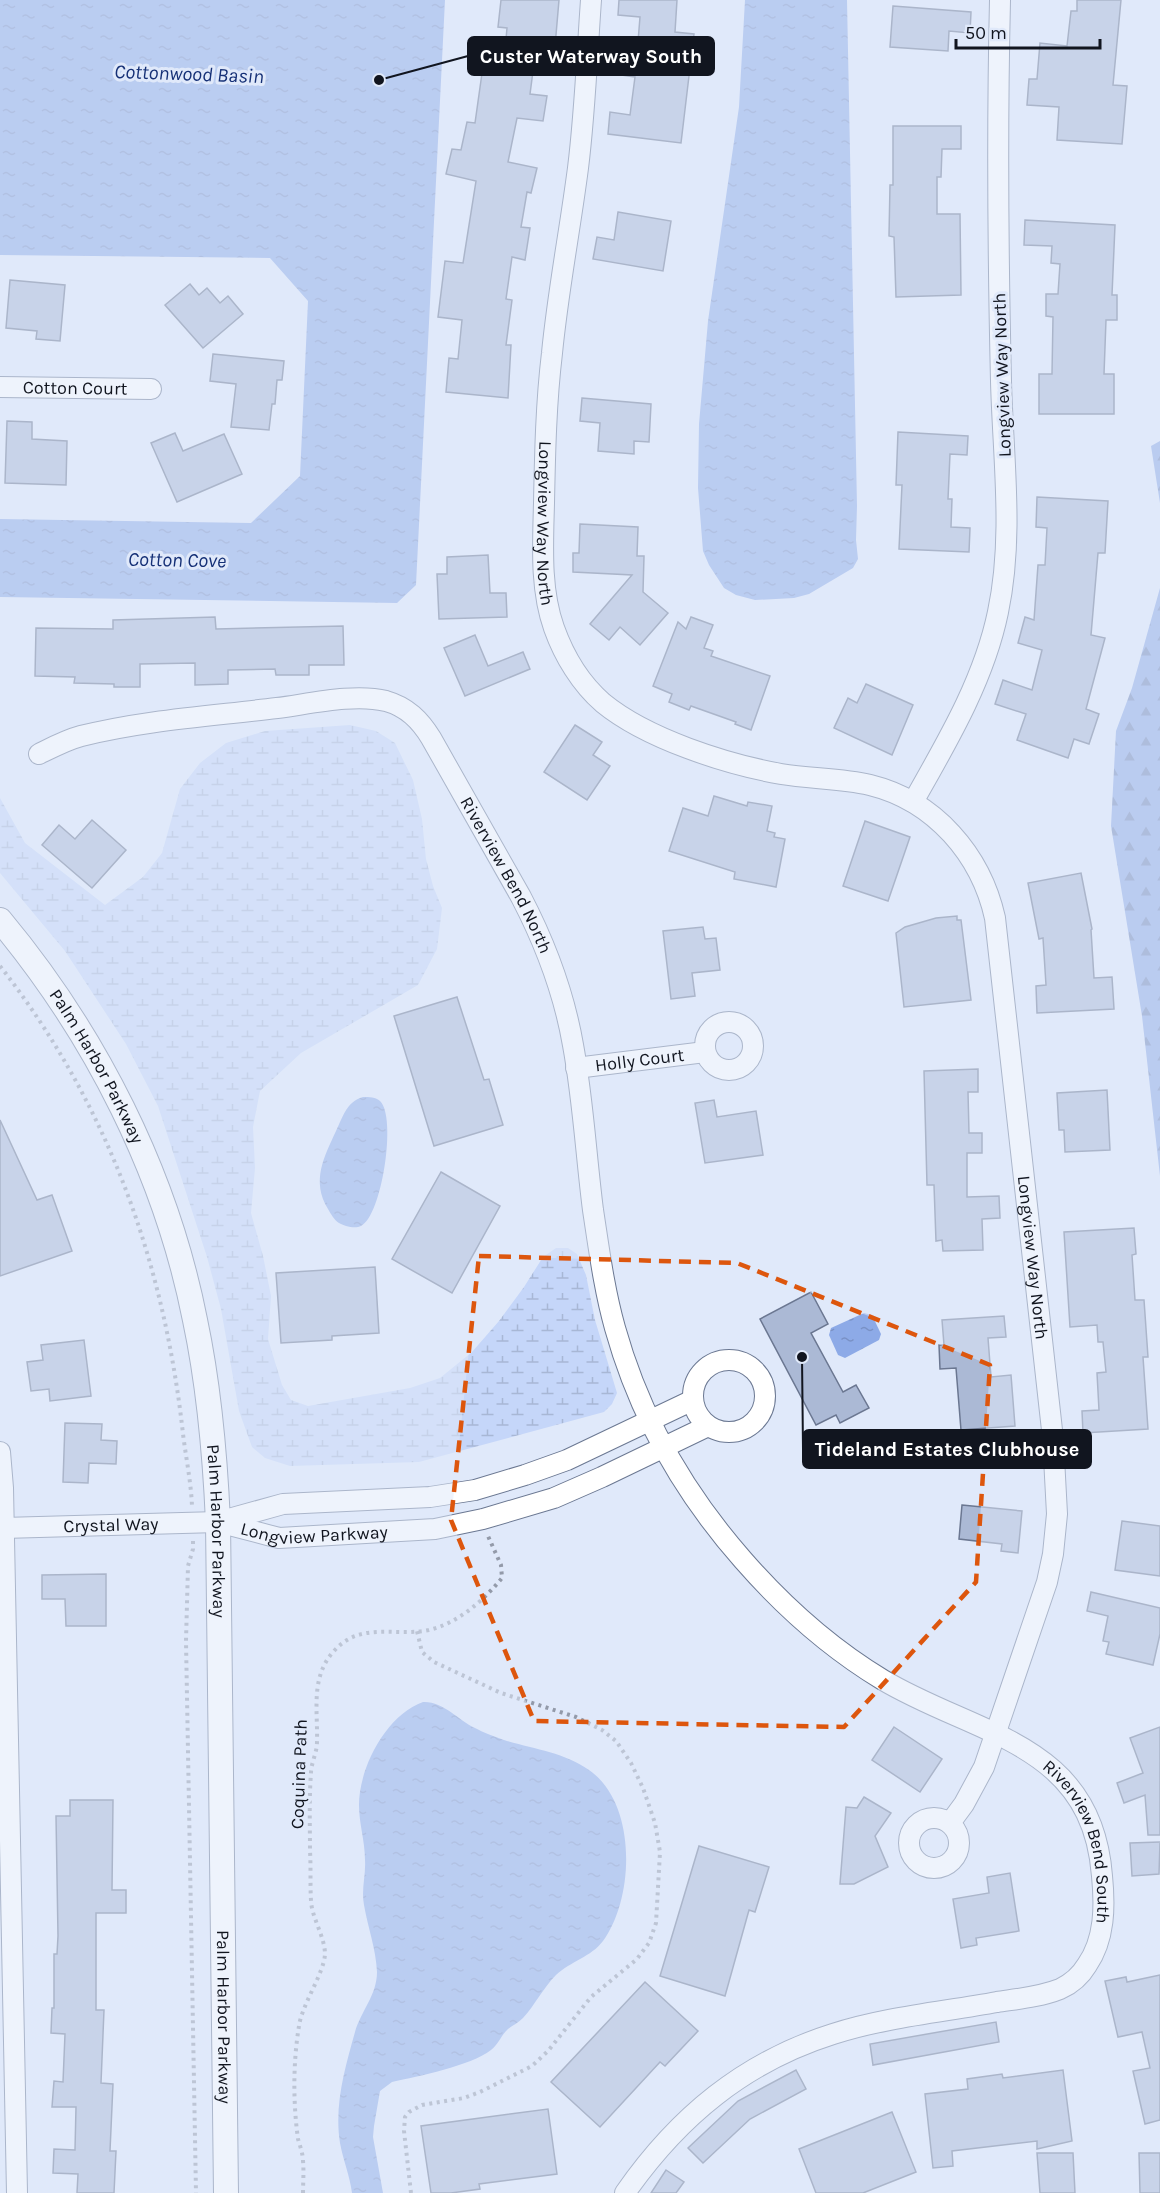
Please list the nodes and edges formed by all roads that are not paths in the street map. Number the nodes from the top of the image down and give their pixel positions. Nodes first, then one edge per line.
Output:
1 (591, 0) edge
2 (1000, 0) edge
3 (0, 387) edge
4 (151, 389) dead end
5 (39, 754) dead end
6 (913, 802) junction
7 (0, 920) edge
8 (705, 1052) dead end
9 (576, 1068) junction
10 (693, 1400) junction
11 (649, 1420) junction
12 (708, 1426) junction
13 (663, 1448) junction
14 (0, 1452) edge
15 (347, 1501) junction
16 (218, 1522) junction
17 (3, 1528) junction
18 (349, 1536) junction
19 (995, 1733) junction
20 (950, 1823) dead end
21 (6, 1949) edge
22 (17, 2193) edge
23 (226, 2193) edge
24 (625, 2193) edge

1 - 6 street, Longview Way North
2 - 6 street, Longview Way North
3 - 4 street, Cotton Court
5 - 9 street, Riverview Bend North
6 - 19 street, Longview Way North
7 - 16 street, Palm Harbor Parkway
8 - 9 street, Holly Court
9 - 11 street, Riverview Bend North
10 - 11 street, Longview Parkway
10 - 12 street
10 - 12 street
11 - 13 street, Riverview Bend North
11 - 15 street, Longview Parkway
12 - 13 street, Longview Parkway
13 - 18 street, Longview Parkway
13 - 19 street, Riverview Bend South
14 - 17 street
15 - 16 street, Longview Parkway
15 - 18 street
16 - 17 street, Crystal Way
16 - 18 street, Longview Parkway
16 - 23 street, Palm Harbor Parkway
17 - 21 street
19 - 20 street, Longview Way North
19 - 24 street, Riverview Bend South
21 - 22 street

